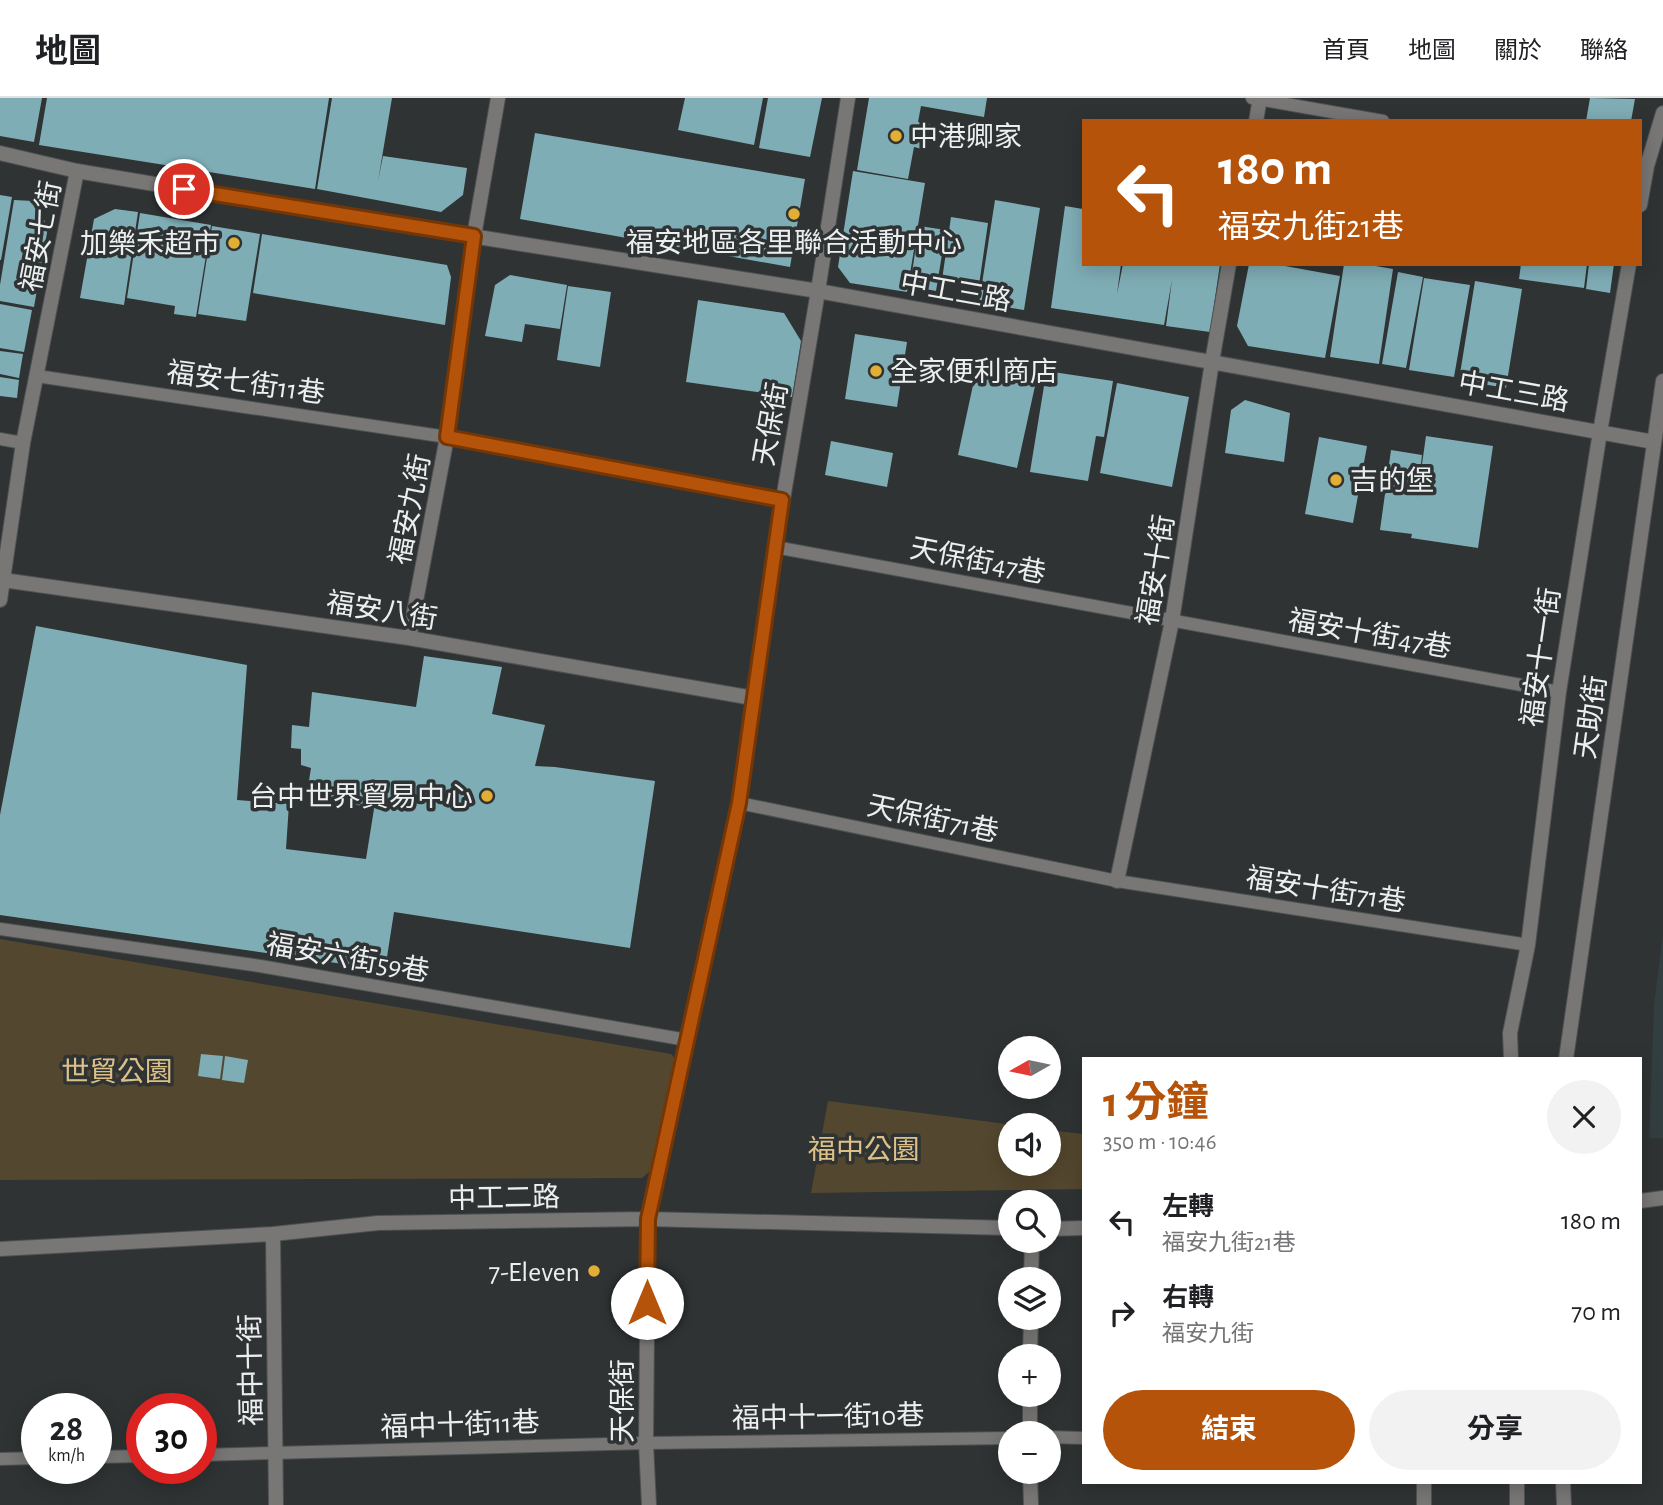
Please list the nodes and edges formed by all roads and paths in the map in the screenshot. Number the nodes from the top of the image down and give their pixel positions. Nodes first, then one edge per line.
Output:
1 (498, 98) edge
2 (848, 98) edge
3 (1257, 99) edge
4 (1663, 113) edge
5 (1256, 119) edge
6 (1372, 119) edge
7 (0, 153) edge
8 (1643, 166) edge
9 (77, 171) junction
10 (474, 236) junction
11 (1229, 266) edge
12 (1629, 266) edge
13 (818, 291) junction
14 (1212, 362) junction
15 (37, 376) junction
16 (1663, 382) edge
17 (1600, 432) junction
18 (447, 437) junction
19 (0, 439) edge
20 (1654, 442) junction
21 (23, 443) junction
22 (782, 500) junction
23 (775, 547) junction
24 (3, 580) junction
25 (0, 600) edge
26 (1172, 621) junction
27 (409, 638) junction
28 (1559, 692) junction
29 (753, 698) junction
30 (739, 803) junction
31 (1117, 881) junction
32 (0, 929) edge
33 (1528, 945) junction
34 (687, 1041) junction
35 (1511, 1057) edge
36 (1566, 1057) edge
37 (1663, 1198) edge
38 (1642, 1201) edge
39 (648, 1219) junction
40 (998, 1228) edge
41 (1061, 1228) edge
42 (1082, 1228) edge
43 (273, 1234) junction
44 (0, 1250) edge
45 (1061, 1437) edge
46 (998, 1438) edge
47 (1082, 1438) edge
48 (646, 1443) junction
49 (275, 1454) junction
50 (217, 1455) edge
51 (21, 1458) edge
52 (0, 1459) edge
53 (1030, 1484) edge
54 (1424, 1484) edge
55 (1517, 1484) edge
56 (1563, 1484) edge
57 (276, 1505) edge
58 (649, 1505) edge
59 (1031, 1505) edge
60 (1424, 1505) edge
61 (1517, 1505) edge
62 (1564, 1505) edge

1 - 10 street, 福安九街
2 - 13 street, 天保街
3 - 5 street
3 - 6 lane
4 - 8 street
7 - 9 street, 中工三路
9 - 10 street, 中工三路
9 - 15 street, 福安七街
10 - 13 street, 中工三路
10 - 18 street, 福安九街
11 - 14 street, 福安十街
12 - 17 street, 福安十一街
13 - 14 street, 中工三路
13 - 22 street, 天保街
14 - 17 street, 中工三路
14 - 26 street, 福安十街
15 - 18 lane, 福安七街11巷
15 - 21 street, 福安七街
16 - 20 street, 天助街
17 - 20 street, 中工三路
17 - 28 street, 福安十一街
18 - 22 lane, 福安七街11巷
18 - 27 street, 福安九街
19 - 21 lane
20 - 36 street, 天助街
21 - 24 street, 福安七街
22 - 23 street, 天保街
23 - 26 lane, 天保街47巷
23 - 29 street, 天保街
24 - 25 street, 福安七街
24 - 27 street, 福安八街
26 - 28 lane, 福安十街47巷
26 - 31 street, 福安十街
27 - 29 street, 福安八街
28 - 33 street, 福安十一街
29 - 30 street, 天保街
30 - 31 lane, 天保街71巷
30 - 34 street, 天保街
31 - 33 lane, 福安十街71巷
32 - 34 lane, 福安六街59巷
33 - 35 street, 福安十一街
34 - 39 street, 天保街
37 - 38 street
39 - 40 street, 中工二路
39 - 43 street, 中工二路
39 - 48 street, 天保街
41 - 42 street
43 - 44 street, 中工二路
43 - 49 street, 福中十街
45 - 47 lane
46 - 48 lane, 福中十一街10巷
48 - 49 lane, 福中十街11巷
48 - 58 street, 天保街
49 - 50 lane, 福中十街11巷
49 - 57 street, 福中十街
51 - 52 lane
53 - 59 street
54 - 60 street
55 - 61 street
56 - 62 street

